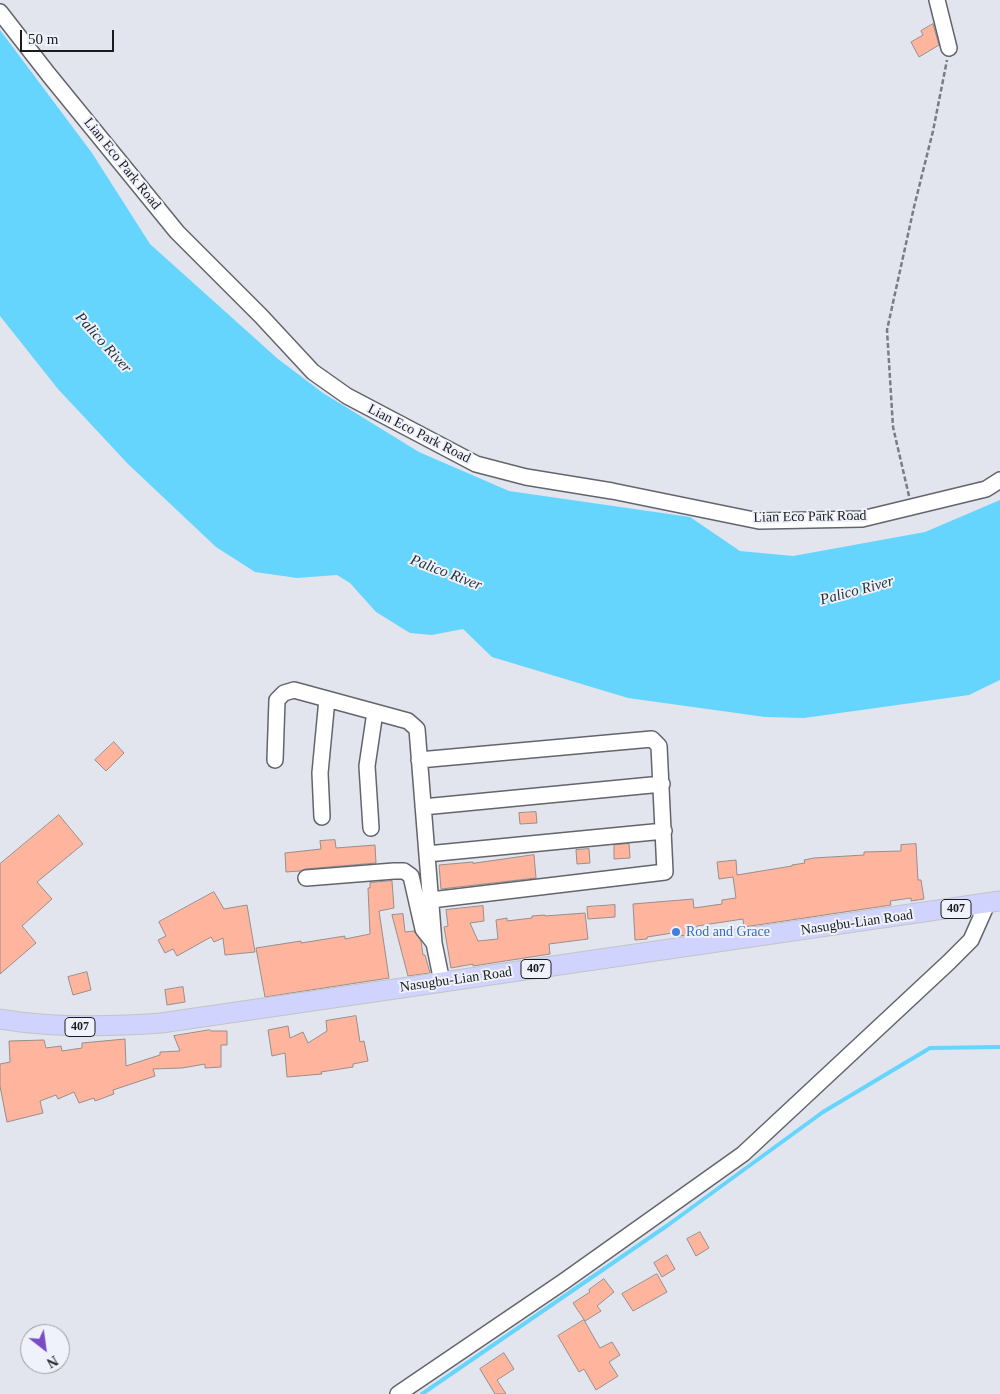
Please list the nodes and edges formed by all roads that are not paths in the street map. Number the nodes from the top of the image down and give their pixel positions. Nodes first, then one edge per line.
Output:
1 (937, 0) edge
2 (0, 12) edge
3 (949, 48) road end
4 (1000, 480) edge
5 (326, 699) junction
6 (375, 712) junction
7 (275, 760) dead end
8 (419, 760) junction
9 (662, 784) junction
10 (423, 807) junction
11 (322, 817) dead end
12 (371, 828) dead end
13 (664, 831) junction
14 (427, 854) junction
15 (306, 878) dead end
16 (431, 900) junction
17 (993, 903) edge
18 (434, 943) junction
19 (442, 982) junction
20 (0, 1019) edge
21 (398, 1394) edge

1 - 3 street
2 - 4 street, Lian Eco Park Road
5 - 6 street
5 - 7 street
5 - 11 street
6 - 8 street
6 - 12 street
8 - 9 street
8 - 10 street
9 - 10 street
9 - 13 street
10 - 14 street
13 - 14 street
13 - 16 street
14 - 16 street
15 - 18 street
16 - 18 street
17 - 19 main road, Nasugbu-Lian Road / 407
17 - 21 street
18 - 19 street
19 - 20 main road, Nasugbu-Lian Road / 407

